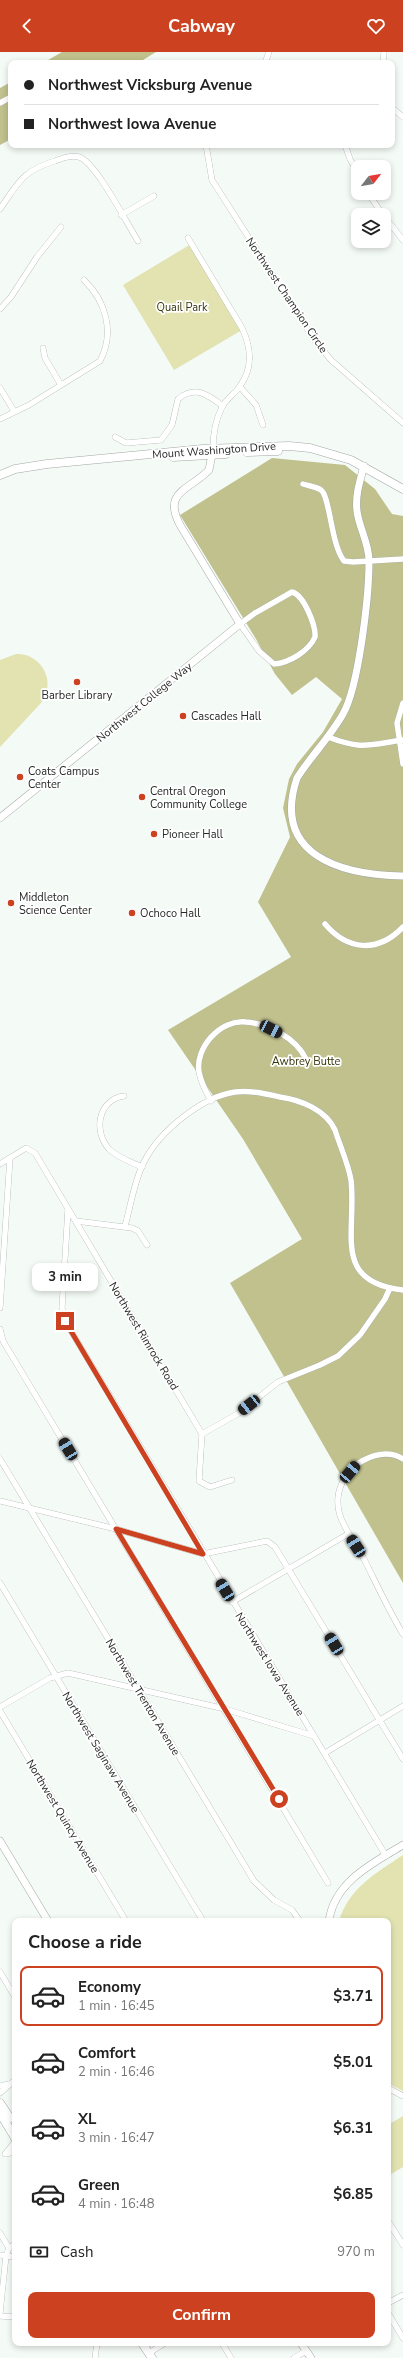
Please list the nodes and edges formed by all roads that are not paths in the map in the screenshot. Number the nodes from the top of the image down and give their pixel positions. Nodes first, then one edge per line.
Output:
1 (395, 110) edge
2 (403, 117) edge
3 (207, 148) edge
4 (346, 148) edge
5 (351, 161) edge
6 (154, 196) dead end
7 (0, 209) edge
8 (121, 215) junction
9 (391, 224) edge
10 (62, 227) dead end
11 (188, 238) dead end
12 (403, 240) edge
13 (138, 241) dead end
14 (84, 280) dead end
15 (0, 309) edge
16 (43, 348) dead end
17 (61, 386) junction
18 (240, 387) junction
19 (0, 388) edge
20 (223, 406) junction
21 (14, 411) junction
22 (0, 419) edge
23 (403, 423) edge
24 (263, 425) dead end
25 (115, 437) dead end
26 (213, 452) junction
27 (364, 466) junction
28 (0, 475) edge
29 (303, 484) dead end
30 (403, 489) edge
31 (369, 560) junction
32 (403, 560) edge
33 (240, 624) junction
34 (403, 703) edge
35 (328, 736) junction
36 (401, 741) edge
37 (403, 764) edge
38 (0, 818) edge
39 (403, 876) edge
40 (325, 924) dead end
41 (403, 928) edge
42 (306, 1059) dead end
43 (124, 1096) dead end
44 (212, 1100) junction
45 (10, 1158) junction
46 (0, 1164) edge
47 (142, 1167) junction
48 (68, 1209) junction
49 (76, 1221) junction
50 (125, 1226) junction
51 (147, 1245) dead end
52 (390, 1288) junction
53 (403, 1290) edge
54 (0, 1308) edge
55 (0, 1329) edge
56 (202, 1434) junction
57 (0, 1459) edge
58 (403, 1459) edge
59 (232, 1480) dead end
60 (0, 1502) edge
61 (30, 1509) junction
62 (116, 1529) junction
63 (348, 1534) junction
64 (203, 1554) junction
65 (288, 1569) junction
66 (0, 1583) edge
67 (232, 1602) junction
68 (403, 1634) edge
69 (55, 1675) junction
70 (139, 1691) junction
71 (403, 1706) edge
72 (0, 1707) edge
73 (225, 1709) junction
74 (0, 1711) edge
75 (380, 1720) junction
76 (314, 1736) junction
77 (325, 1753) junction
78 (403, 1759) edge
79 (0, 1841) edge
80 (403, 1845) edge
81 (386, 1856) junction
82 (328, 1882) dead end
83 (46, 1918) edge
84 (124, 1918) edge
85 (201, 1918) edge
86 (298, 1918) edge
87 (330, 1918) edge
88 (0, 1972) edge
89 (12, 1992) edge
90 (12, 2082) edge
91 (9, 2084) junction
92 (0, 2086) edge
93 (391, 2090) edge
94 (0, 2093) edge
95 (403, 2096) edge
96 (0, 2103) edge
97 (0, 2113) edge
98 (12, 2121) edge
99 (12, 2133) edge
100 (12, 2145) edge
101 (12, 2153) edge
102 (2, 2155) edge
103 (391, 2225) edge
104 (0, 2232) edge
105 (402, 2242) edge
106 (12, 2246) edge
107 (9, 2248) junction
108 (3, 2255) edge
109 (403, 2295) edge
110 (391, 2301) edge
111 (0, 2314) edge
112 (12, 2316) edge
113 (391, 2318) edge
114 (403, 2338) edge
115 (97, 2346) edge
116 (144, 2346) edge
117 (161, 2346) edge
118 (224, 2346) edge
119 (304, 2346) edge
120 (306, 2351) junction
121 (150, 2355) edge
122 (95, 2358) edge
123 (231, 2358) edge
124 (294, 2358) edge
125 (310, 2358) edge

1 - 2 street
3 - 23 street, Northwest Champion Circle
4 - 5 street
6 - 8 street
7 - 8 street
8 - 13 street
9 - 12 street
10 - 15 street
11 - 18 street
14 - 17 street
16 - 17 street
17 - 21 street
18 - 20 street
18 - 24 street
19 - 21 street
20 - 25 street
20 - 26 street
21 - 22 street
26 - 27 main road, Mount Washington Drive
26 - 28 main road, Mount Washington Drive
26 - 33 street
27 - 30 main road, Mount Washington Drive
27 - 31 street
29 - 31 street
31 - 32 street
31 - 35 street
33 - 33 street, Northwest College Way
33 - 38 street, Northwest College Way
34 - 36 street
35 - 36 street
35 - 39 street
36 - 37 street
40 - 41 street
42 - 44 street
43 - 47 street
44 - 47 street
44 - 52 street
45 - 46 street
45 - 48 street, Northwest Rimrock Road
45 - 54 street
47 - 50 street
48 - 49 street, Northwest Rimrock Road
48 - 64 street, Northwest Iowa Avenue
49 - 50 street
49 - 56 street, Northwest Rimrock Road
50 - 51 street
52 - 53 street
52 - 56 street
55 - 62 street
56 - 59 street
57 - 61 street, Northwest Trenton Avenue
58 - 63 street
60 - 61 street
61 - 62 street
61 - 70 street, Northwest Trenton Avenue
62 - 64 street
62 - 73 street
63 - 65 street
63 - 68 street
64 - 65 street
64 - 67 street, Northwest Iowa Avenue
65 - 67 street
65 - 75 street
66 - 69 street, Northwest Saginaw Avenue
67 - 76 street, Northwest Iowa Avenue
69 - 70 street
69 - 72 street
69 - 85 street, Northwest Saginaw Avenue
70 - 73 street
70 - 86 street, Northwest Trenton Avenue
71 - 75 street
73 - 76 street
73 - 82 street
74 - 84 street, Northwest Quincy Avenue
75 - 77 street
75 - 78 street
76 - 77 street, Northwest Iowa Avenue
77 - 81 street, Northwest Iowa Avenue
79 - 83 street
80 - 81 street
81 - 87 street
88 - 89 street
90 - 91 street
91 - 92 street
91 - 94 street
93 - 95 street
96 - 98 main road
97 - 99 main road
100 - 102 street
101 - 102 street
103 - 105 street
104 - 107 street
106 - 107 street
107 - 108 street
108 - 111 street
109 - 110 street
111 - 112 street
113 - 114 street
115 - 122 street
116 - 121 main road
117 - 121 street
118 - 123 street
119 - 120 street
120 - 124 street
120 - 125 street

